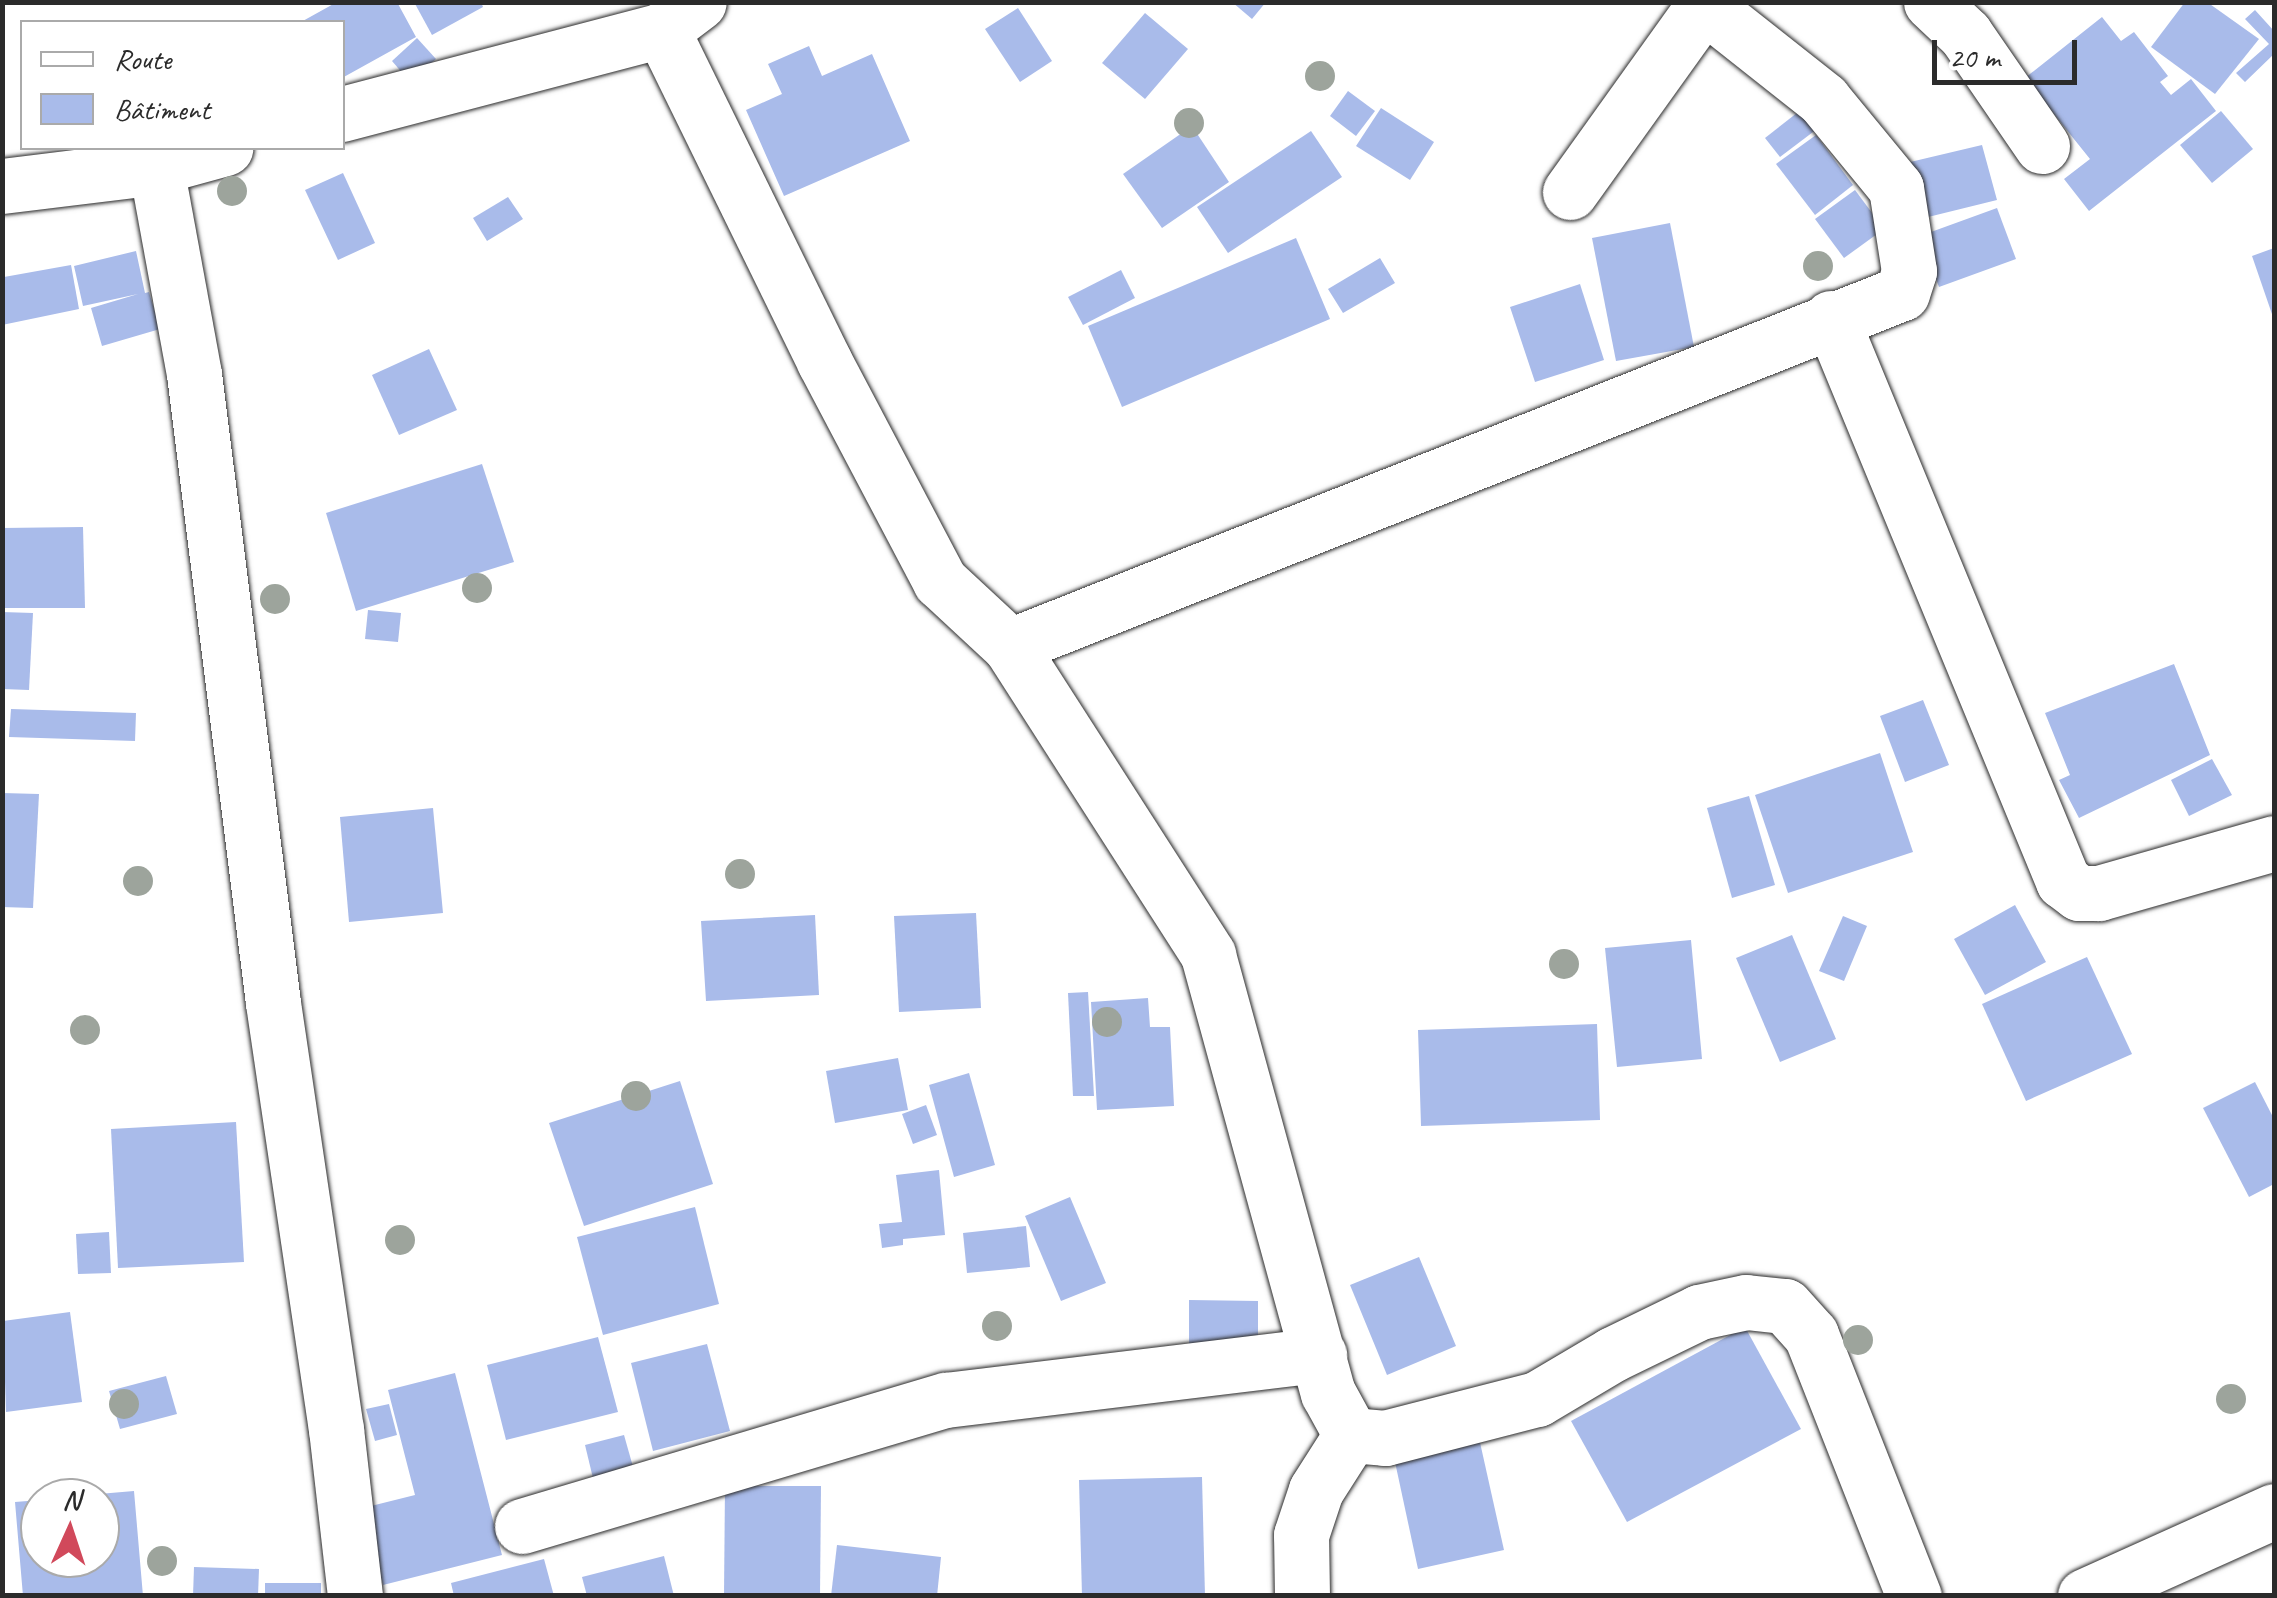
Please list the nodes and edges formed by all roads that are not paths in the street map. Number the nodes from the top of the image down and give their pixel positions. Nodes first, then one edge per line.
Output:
1 (1930, 2) edge
2 (1705, 4) edge
3 (681, 16) edge
4 (345, 113) edge
5 (2042, 146) dead end
6 (218, 150) edge
7 (156, 167) junction
8 (2, 186) edge
9 (1570, 192) dead end
10 (1831, 318) junction
11 (1010, 646) junction
12 (2274, 843) edge
13 (1319, 1355) junction
14 (1351, 1435) junction
15 (2274, 1510) edge
16 (522, 1526) dead end
17 (355, 1596) edge
18 (1302, 1596) edge
19 (1914, 1596) edge
20 (2085, 1596) edge

1 - 5 street
2 - 9 street
2 - 10 street
3 - 4 street
3 - 11 street
6 - 7 street
7 - 8 street
7 - 17 street
10 - 11 street
10 - 12 street
11 - 13 street
13 - 14 street
13 - 16 street
14 - 18 street
14 - 19 street
15 - 20 street

